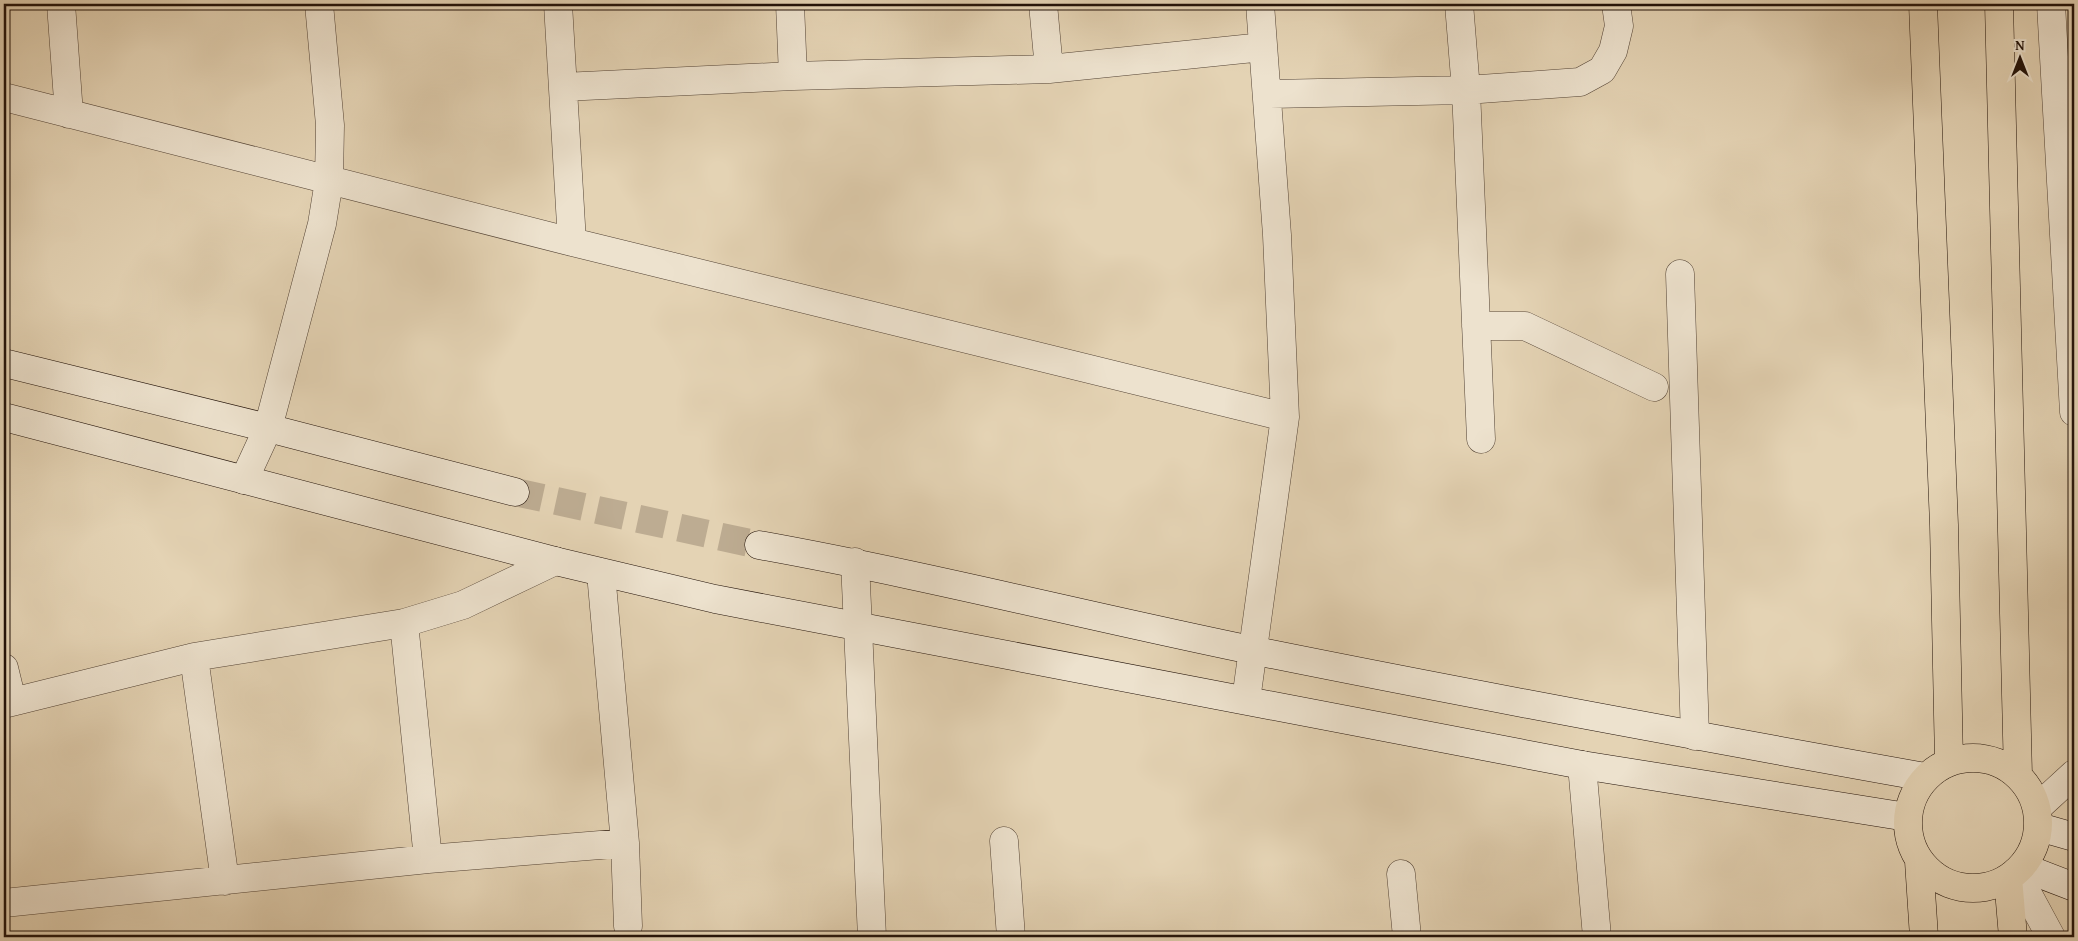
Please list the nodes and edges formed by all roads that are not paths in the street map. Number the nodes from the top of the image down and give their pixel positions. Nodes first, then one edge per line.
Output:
1 (61, 4) edge
2 (319, 4) edge
3 (558, 4) edge
4 (790, 4) edge
5 (1044, 4) edge
6 (1260, 4) edge
7 (1459, 4) edge
8 (1616, 4) edge
9 (1924, 4) edge
10 (1999, 4) edge
11 (2051, 4) edge
12 (1263, 48) junction
13 (1050, 69) junction
14 (794, 76) junction
15 (563, 87) junction
16 (1466, 90) junction
17 (1267, 94) junction
18 (4, 98) edge
19 (69, 114) junction
20 (329, 180) junction
21 (572, 242) junction
22 (1680, 274) dead end
23 (1476, 326) junction
24 (4, 363) edge
25 (1654, 387) dead end
26 (2074, 412) edge
27 (4, 417) edge
28 (1285, 417) junction
29 (268, 428) junction
30 (1481, 439) dead end
31 (244, 480) junction
32 (516, 492) tunnel mouth
33 (759, 545) tunnel mouth
34 (555, 561) junction
35 (855, 562) junction
36 (601, 572) junction
37 (404, 623) junction
38 (858, 627) junction
39 (1254, 651) junction
40 (194, 657) junction
41 (4, 668) edge
42 (1246, 700) junction
43 (8, 703) edge
44 (1695, 736) junction
45 (1949, 761) junction
46 (1582, 765) junction
47 (2074, 774) edge
48 (2018, 775) junction
49 (1925, 777) junction
50 (1907, 817) junction
51 (2038, 818) junction
52 (2074, 838) edge
53 (1004, 841) dead end
54 (625, 843) junction
55 (428, 860) junction
56 (1919, 861) junction
57 (2015, 872) junction
58 (1401, 874) dead end
59 (225, 881) junction
60 (2074, 887) edge
61 (4, 903) edge
62 (628, 926) dead end
63 (872, 937) edge
64 (1011, 937) edge
65 (1407, 937) edge
66 (1597, 937) edge
67 (1924, 937) edge
68 (2013, 937) edge
69 (2052, 937) edge

1 - 19 street
2 - 20 street
3 - 15 street
4 - 14 street
5 - 13 street
6 - 12 street
7 - 16 street
8 - 16 street
9 - 45 highway
10 - 48 highway
11 - 26 street
12 - 13 street
12 - 17 street
13 - 14 street
14 - 15 street
15 - 21 street
16 - 17 street
16 - 23 street
17 - 28 street
18 - 19 street
19 - 20 street
20 - 21 street
20 - 29 street
21 - 28 street
22 - 44 street
23 - 25 street
23 - 30 street
24 - 29 street
27 - 31 street
28 - 39 street
29 - 31 street
29 - 32 street
31 - 34 street
33 - 35 street
34 - 36 street
34 - 37 street
35 - 38 street
35 - 39 street
36 - 38 street
36 - 54 street
37 - 40 street
37 - 55 street
38 - 42 street
38 - 63 street
39 - 42 street
39 - 44 street
40 - 43 street
40 - 59 street
41 - 43 street
42 - 46 street
44 - 49 street
45 - 48 highway
45 - 49 highway
46 - 50 street
46 - 66 street
47 - 51 street
48 - 51 highway
49 - 50 highway
50 - 56 highway
51 - 52 street
51 - 57 highway
53 - 64 street
54 - 55 street
54 - 62 street
55 - 59 street
56 - 57 highway
56 - 67 highway
57 - 60 street
57 - 68 highway
57 - 69 street
58 - 65 street
59 - 61 street

